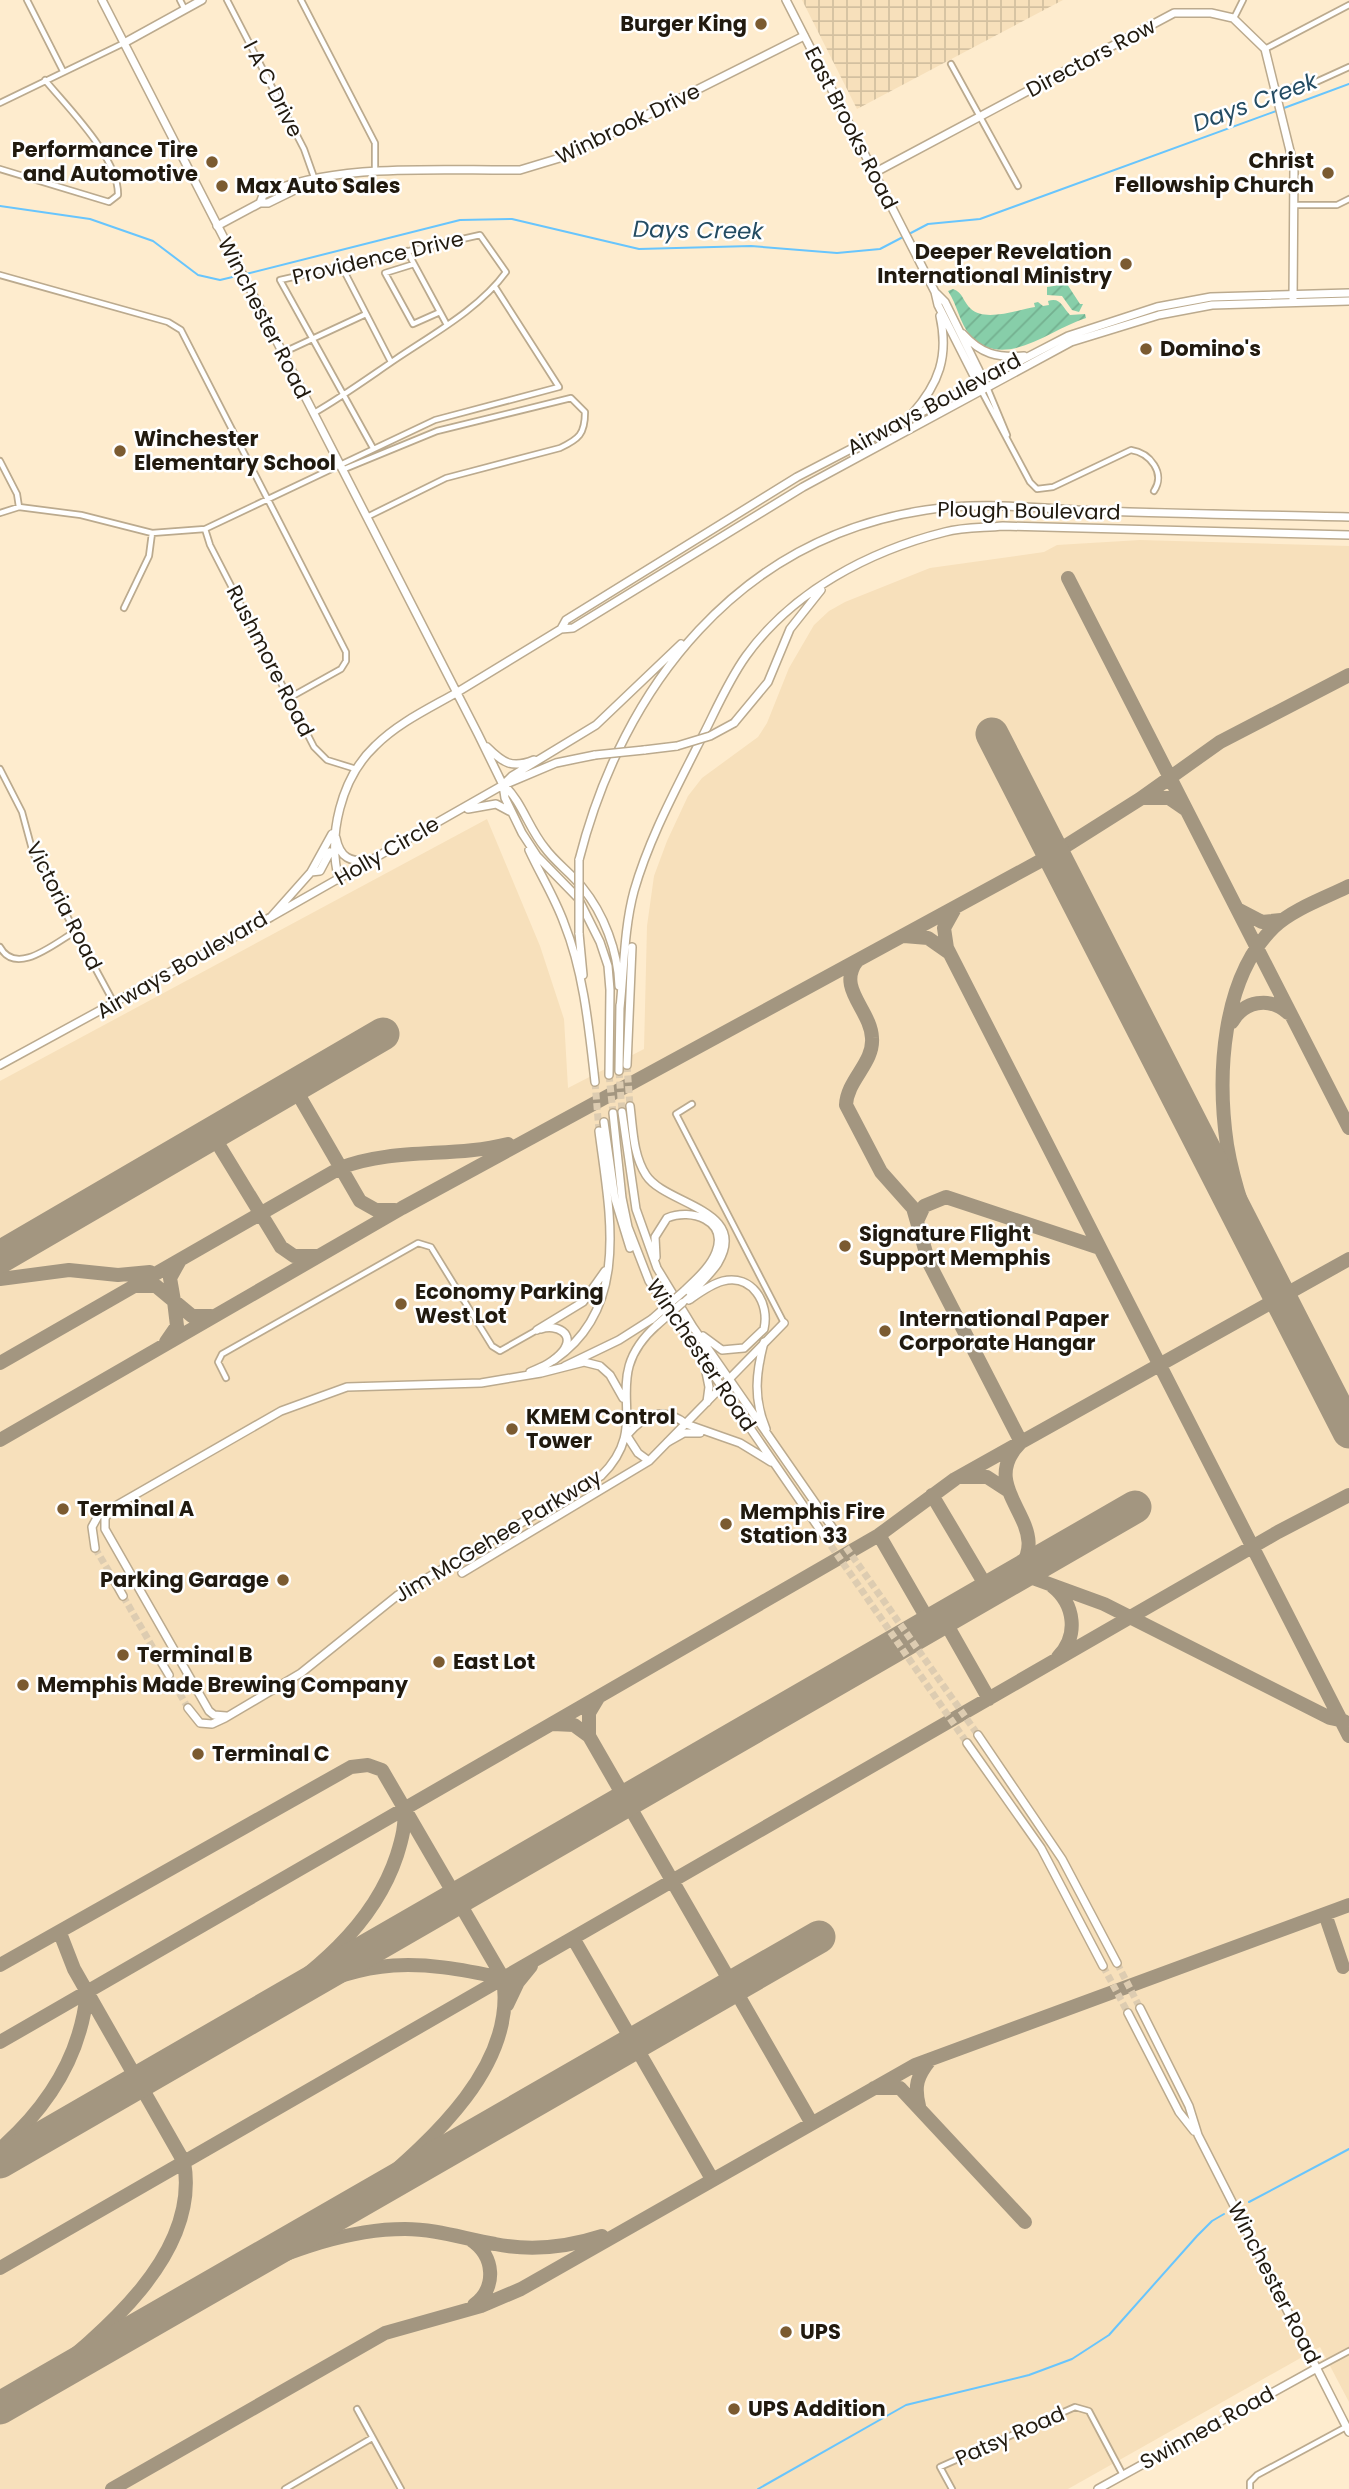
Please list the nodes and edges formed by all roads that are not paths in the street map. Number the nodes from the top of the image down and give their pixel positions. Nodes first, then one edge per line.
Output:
1 (27, 0) edge
2 (102, 0) edge
3 (180, 0) edge
4 (202, 0) edge
5 (227, 0) edge
6 (301, 0) edge
7 (786, 0) edge
8 (1243, 0) edge
9 (1349, 5) edge
10 (184, 8) junction
11 (1233, 18) junction
12 (804, 36) junction
13 (124, 43) junction
14 (1265, 49) junction
15 (951, 64) dead end
16 (1349, 67) edge
17 (63, 71) junction
18 (45, 80) junction
19 (1278, 95) junction
20 (0, 103) edge
21 (979, 118) junction
22 (0, 169) edge
23 (375, 172) junction
24 (874, 173) junction
25 (315, 180) junction
26 (1018, 186) dead end
27 (1349, 199) edge
28 (1295, 205) junction
29 (217, 226) junction
30 (407, 251) junction
31 (414, 264) junction
32 (342, 267) junction
33 (0, 275) edge
34 (495, 286) junction
35 (935, 292) junction
36 (1349, 293) edge
37 (1293, 298) junction
38 (1349, 301) edge
39 (938, 305) junction
40 (440, 312) junction
41 (366, 314) junction
42 (447, 325) junction
43 (959, 329) junction
44 (311, 340) junction
45 (1057, 345) junction
46 (281, 354) junction
47 (1028, 355) junction
48 (391, 362) junction
49 (982, 385) junction
50 (342, 397) junction
51 (313, 414) junction
52 (909, 417) junction
53 (373, 448) junction
54 (0, 461) edge
55 (340, 467) junction
56 (1154, 491) dead end
57 (270, 501) junction
58 (19, 508) junction
59 (0, 513) edge
60 (366, 517) junction
61 (1349, 517) edge
62 (205, 529) junction
63 (152, 533) junction
64 (1349, 536) edge
65 (829, 581) junction
66 (124, 608) dead end
67 (561, 629) junction
68 (694, 632) junction
69 (456, 693) junction
70 (289, 698) junction
71 (483, 743) junction
72 (561, 749) junction
73 (0, 769) edge
74 (358, 770) junction
75 (503, 785) junction
76 (457, 812) junction
77 (512, 815) junction
78 (334, 831) junction
79 (522, 833) junction
80 (332, 847) junction
81 (372, 860) junction
82 (311, 873) junction
83 (339, 880) junction
84 (631, 915) junction
85 (271, 917) junction
86 (76, 931) junction
87 (0, 947) edge
88 (114, 1004) junction
89 (620, 1008) junction
90 (587, 1014) junction
91 (0, 1065) edge
92 (627, 1065) tunnel mouth
93 (619, 1071) tunnel mouth
94 (609, 1075) tunnel mouth
95 (595, 1082) tunnel mouth
96 (692, 1104) dead end
97 (631, 1106) tunnel mouth
98 (622, 1112) tunnel mouth
99 (613, 1113) tunnel mouth
100 (604, 1122) tunnel mouth
101 (599, 1130) tunnel mouth
102 (610, 1257) junction
103 (657, 1268) junction
104 (649, 1281) junction
105 (682, 1303) junction
106 (654, 1322) junction
107 (784, 1323) joint
108 (693, 1327) junction
109 (537, 1330) junction
110 (764, 1342) junction
111 (554, 1360) junction
112 (703, 1360) junction
113 (565, 1366) junction
114 (521, 1377) junction
115 (226, 1378) dead end
116 (729, 1380) junction
117 (722, 1387) junction
118 (625, 1402) junction
119 (707, 1402) junction
120 (686, 1424) junction
121 (704, 1433) junction
122 (627, 1436) junction
123 (668, 1442) junction
124 (775, 1448) junction
125 (649, 1461) junction
126 (776, 1466) junction
127 (113, 1508) junction
128 (834, 1530) tunnel mouth
129 (825, 1537) tunnel mouth
130 (95, 1548) tunnel mouth
131 (461, 1573) dead end
132 (114, 1580) tunnel mouth
133 (123, 1596) tunnel mouth
134 (160, 1660) tunnel mouth
135 (169, 1675) tunnel mouth
136 (188, 1708) tunnel mouth
137 (230, 1716) junction
138 (978, 1735) tunnel mouth
139 (967, 1743) tunnel mouth
140 (1117, 1963) tunnel mouth
141 (1103, 1966) tunnel mouth
142 (1140, 2008) tunnel mouth
143 (1128, 2013) tunnel mouth
144 (1198, 2135) junction
145 (1349, 2351) edge
146 (1317, 2368) junction
147 (357, 2409) dead end
148 (1348, 2429) edge
149 (372, 2438) junction
150 (1124, 2475) junction
151 (285, 2489) edge
152 (401, 2489) edge
153 (952, 2489) edge
154 (1098, 2489) edge
155 (1250, 2489) edge

1 - 17 street
2 - 13 main road, Winchester Road
3 - 10 street
4 - 10 main road
5 - 25 street, I A C Drive
6 - 23 street
7 - 12 main road, East Brooks Road
8 - 11 street
9 - 14 street
10 - 13 main road
11 - 14 main road
11 - 21 main road, Directors Row
12 - 23 main road, Winbrook Drive
12 - 24 main road, East Brooks Road
13 - 17 street
13 - 29 main road, Winchester Road
14 - 19 main road
15 - 21 street
16 - 19 street
17 - 18 street
18 - 20 street
18 - 22 street
19 - 28 main road
21 - 24 main road, Directors Row
21 - 26 street
23 - 25 main road, Winbrook Drive
24 - 35 main road, East Brooks Road
25 - 29 main road, Winbrook Drive
27 - 28 street
28 - 37 main road
29 - 46 main road, Winchester Road
30 - 31 street
30 - 32 street, Providence Drive
30 - 34 street, Providence Drive
31 - 40 street
31 - 40 street
32 - 41 street
32 - 44 street, Providence Drive
33 - 57 street
34 - 42 street
34 - 53 street
35 - 39 main road, East Brooks Road
35 - 43 main road, East Brooks Road
36 - 37 main road, Airways Boulevard
37 - 38 main road, Airways Boulevard
37 - 45 main road, Airways Boulevard
39 - 49 main road, East Brooks Road
39 - 52 main road
40 - 42 street
41 - 44 street
41 - 48 street
42 - 48 street
43 - 47 main road
43 - 49 main road, East Brooks Road
44 - 46 street
44 - 50 street
45 - 47 main road, Airways Boulevard
45 - 49 main road, Airways Boulevard
46 - 51 main road, Winchester Road
47 - 49 main road, Airways Boulevard
48 - 50 street
49 - 52 main road, Airways Boulevard
49 - 56 street, East Brooks Road
49 - 67 main road, Airways Boulevard
50 - 51 street
50 - 53 street
51 - 55 main road, Winchester Road
52 - 67 main road, Airways Boulevard
53 - 55 street
54 - 58 street
55 - 57 street
55 - 60 main road, Winchester Road
55 - 60 street
57 - 62 street
57 - 70 street
58 - 59 street
58 - 63 street
60 - 69 main road, Winchester Road
61 - 68 main road, Plough Boulevard
62 - 63 street
62 - 70 street, Rushmore Road
63 - 66 street
64 - 65 main road, Plough Boulevard
65 - 75 main road, bridge
65 - 84 main road, Plough Boulevard
67 - 69 main road, Airways Boulevard
68 - 72 main road
68 - 90 main road, Plough Boulevard, bridge
69 - 71 main road, Winchester Road
69 - 74 main road, Airways Boulevard
70 - 74 street, Rushmore Road
71 - 72 main road
71 - 75 main road, Winchester Road
72 - 75 main road
73 - 86 street, Victoria Road
74 - 78 main road, Airways Boulevard
75 - 76 main road, Holly Circle
75 - 77 main road, Winchester Road
75 - 89 main road, Winchester Road
76 - 77 main road
76 - 81 main road, Holly Circle
77 - 79 main road, Winchester Road
78 - 80 main road, Airways Boulevard
78 - 81 main road
78 - 82 main road, Airways Boulevard
79 - 90 main road
79 - 94 main road, Winchester Road
80 - 82 main road
80 - 83 main road, Airways Boulevard
81 - 83 main road, Holly Circle
82 - 85 main road, Airways Boulevard
83 - 85 main road, Holly Circle
84 - 89 main road
84 - 92 main road
85 - 88 main road, Airways Boulevard
86 - 87 street
86 - 88 street, Victoria Road
88 - 91 main road, Airways Boulevard
89 - 93 main road, Winchester Road
90 - 95 main road
96 - 107 street
97 - 105 main road
98 - 103 main road, Winchester Road
99 - 104 main road, Winchester Road
100 - 104 main road
101 - 102 main road
102 - 109 main road
102 - 111 main road
103 - 106 main road, bridge
103 - 108 main road, Winchester Road
104 - 112 main road, Winchester Road
105 - 106 main road, bridge
105 - 108 main road
106 - 113 main road
106 - 118 main road
107 - 110 main road
108 - 116 main road, Winchester Road
109 - 111 main road
109 - 115 street
110 - 116 main road
110 - 124 main road
111 - 114 main road
112 - 117 main road, Winchester Road
112 - 119 main road
113 - 114 main road
113 - 118 main road
114 - 127 main road
116 - 117 main road
116 - 124 main road, Winchester Road
117 - 119 main road
117 - 126 main road, Winchester Road
118 - 122 main road
119 - 120 main road
120 - 121 main road
120 - 122 main road
120 - 123 main road
121 - 123 main road
121 - 126 main road
122 - 125 main road
122 - 137 main road, Jim McGehee Parkway
123 - 125 main road
124 - 128 main road, Winchester Road
125 - 131 main road
126 - 129 main road, Winchester Road
127 - 130 main road
127 - 137 main road
132 - 133 main road
134 - 135 main road
136 - 137 main road, Jim McGehee Parkway
138 - 140 main road
139 - 141 main road
142 - 144 main road, Winchester Road
143 - 144 main road, Winchester Road
144 - 146 main road, Winchester Road
145 - 146 street
146 - 148 main road, Winchester Road
146 - 150 main road, Swinnea Road
147 - 149 street
148 - 155 street
149 - 151 street
149 - 152 street
150 - 153 street, Patsy Road
150 - 154 main road, Swinnea Road

